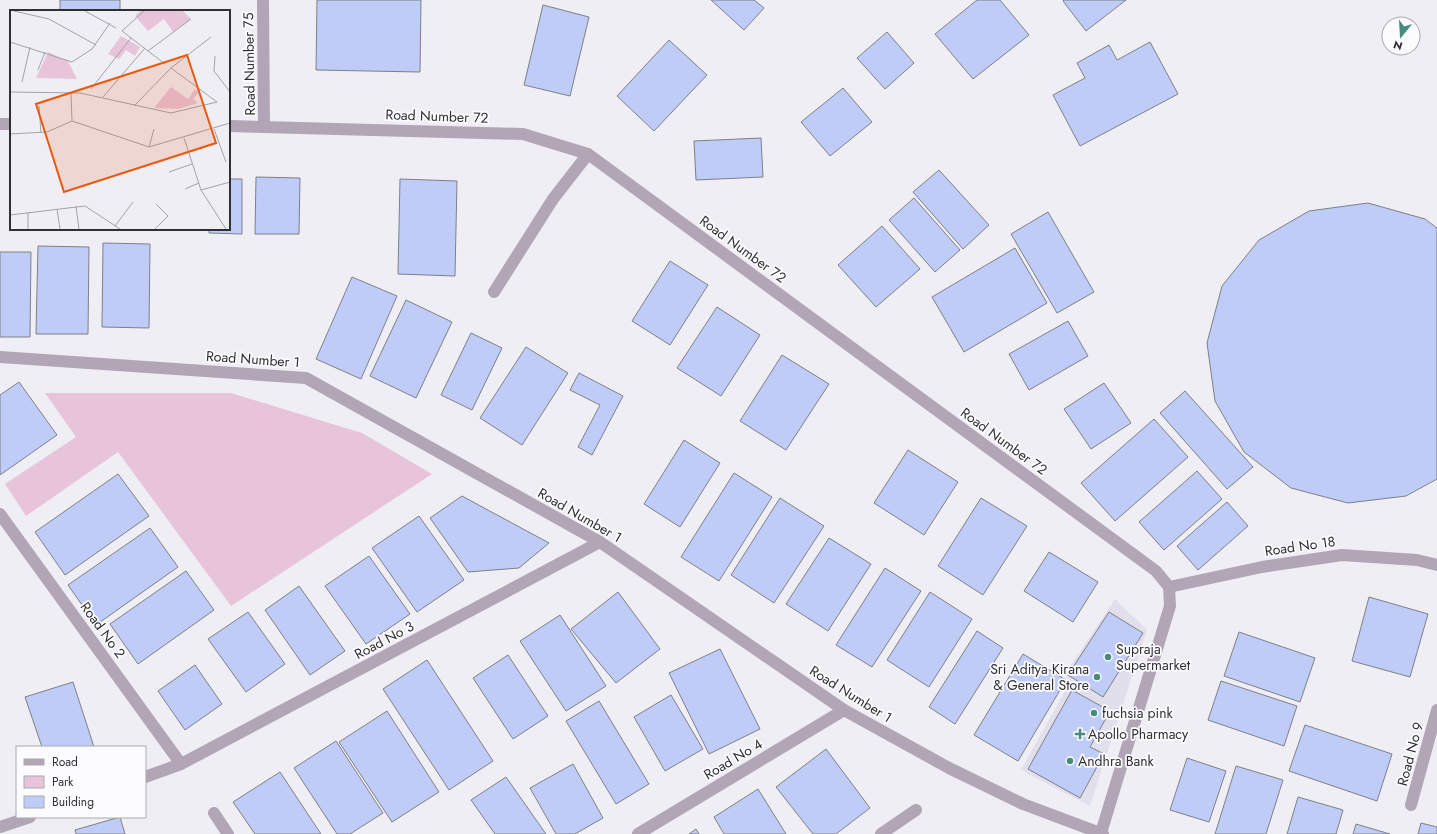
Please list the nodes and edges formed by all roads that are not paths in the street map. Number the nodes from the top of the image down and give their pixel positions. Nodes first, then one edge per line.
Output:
1 (263, 0) edge
2 (230, 126) edge
3 (264, 127) junction
4 (588, 154) junction
5 (494, 292) dead end
6 (0, 357) edge
7 (0, 514) edge
8 (600, 542) junction
9 (1437, 565) edge
10 (1169, 587) junction
11 (844, 710) junction
12 (1437, 710) edge
13 (181, 764) junction
14 (146, 777) edge
15 (1411, 805) dead end
16 (916, 810) dead end
17 (214, 813) dead end
18 (27, 818) edge
19 (0, 827) edge
20 (228, 834) edge
21 (638, 834) edge
22 (881, 834) edge
23 (1102, 834) edge

1 - 3 street, Road Number 75
2 - 3 street, Road Number 72
3 - 4 street, Road Number 72
4 - 5 street
4 - 10 street, Road Number 72
6 - 8 street, Road Number 1
7 - 13 street, Road No 2
8 - 11 street, Road Number 1
8 - 13 street, Road No 3
9 - 10 street, Road No 18
10 - 23 street
11 - 21 street, Road No 4
11 - 23 street, Road Number 1
12 - 15 street, Road No 9
13 - 14 street, Road No 3
16 - 22 street
17 - 20 street
18 - 19 street

